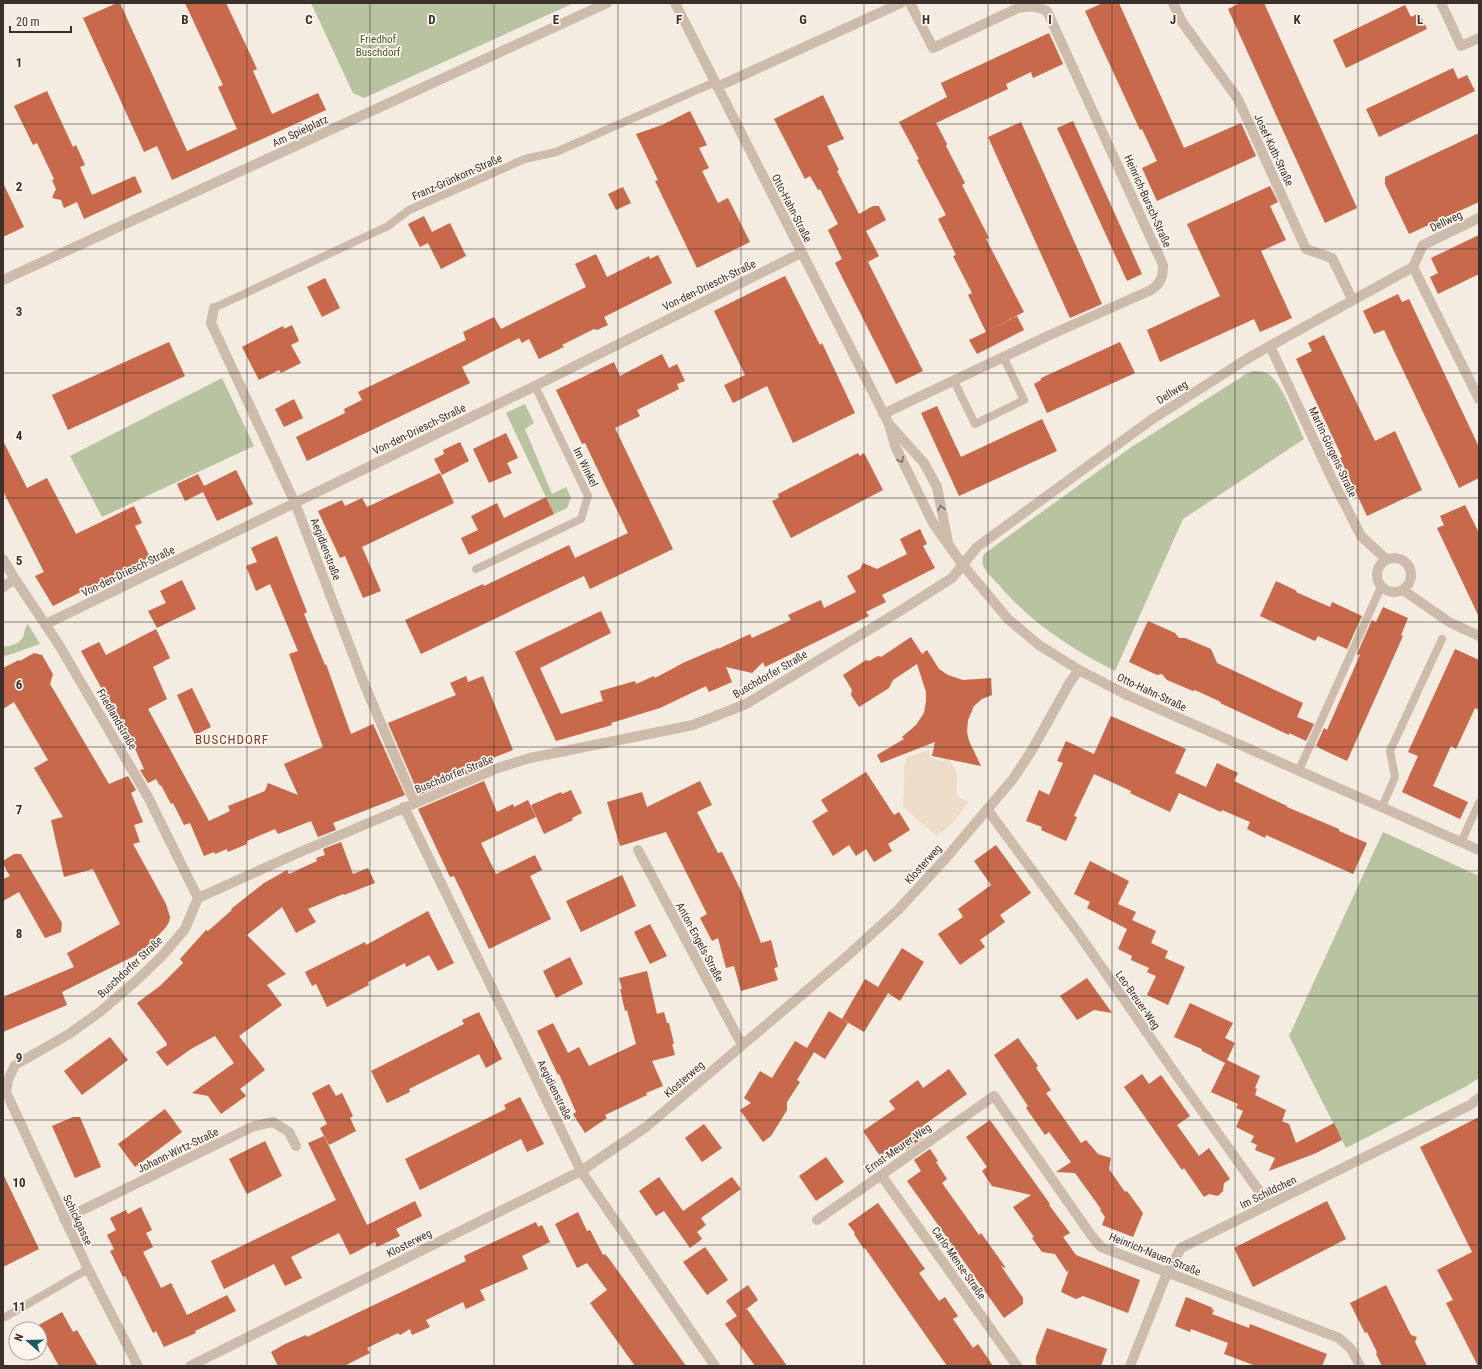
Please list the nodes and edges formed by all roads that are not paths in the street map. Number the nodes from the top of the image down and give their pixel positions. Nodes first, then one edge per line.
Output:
1 (607, 3) edge
2 (675, 3) edge
3 (901, 3) edge
4 (910, 3) edge
5 (1173, 3) edge
6 (1441, 3) edge
7 (1479, 38) edge
8 (716, 84) junction
9 (1479, 218) edge
10 (801, 253) junction
11 (1413, 267) junction
12 (3, 280) edge
13 (1352, 299) junction
14 (214, 308) joint
15 (1270, 346) junction
16 (1003, 356) junction
17 (954, 381) junction
18 (534, 386) junction
19 (1479, 399) edge
20 (883, 414) junction
21 (888, 424) junction
22 (296, 503) junction
23 (949, 546) junction
24 (3, 559) edge
25 (1386, 559) junction
26 (962, 564) junction
27 (476, 569) dead end
28 (15, 579) junction
29 (3, 587) edge
30 (1381, 587) junction
31 (1403, 590) junction
32 (46, 624) junction
33 (1479, 636) edge
34 (1442, 639) dead end
35 (1079, 670) junction
36 (1299, 770) junction
37 (415, 803) junction
38 (1479, 803) edge
39 (404, 807) junction
40 (1382, 807) junction
41 (987, 809) junction
42 (1461, 842) junction
43 (638, 850) dead end
44 (1479, 850) edge
45 (198, 898) junction
46 (742, 1045) junction
47 (5, 1080) edge
48 (994, 1096) joint
49 (1479, 1098) edge
50 (296, 1146) dead end
51 (581, 1171) junction
52 (881, 1175) junction
53 (1269, 1205) junction
54 (64, 1219) junction
55 (817, 1220) dead end
56 (88, 1269) junction
57 (1167, 1273) junction
58 (6, 1318) dead end
59 (138, 1366) edge
60 (190, 1366) edge
61 (715, 1366) edge
62 (1017, 1366) edge
63 (1130, 1366) edge
64 (1360, 1366) edge

1 - 12 street, Am Spielplatz
2 - 8 street, Otto-Hahn-Straße
3 - 8 street
4 - 16 street, Heinrich-Bursch-Straße
5 - 13 street, Josef-Kuth-Straße
6 - 7 street
8 - 10 street, Otto-Hahn-Straße
8 - 14 lane, Franz-Grünkorn-Straße
9 - 11 street, Dellweg
10 - 18 street, Von-den-Driesch-Straße
10 - 20 street, Otto-Hahn-Straße
11 - 13 street, Dellweg
11 - 19 street
13 - 15 street, Dellweg
14 - 22 street, Aegidienstraße
15 - 25 street, Martin-Görgens-Straße
15 - 26 street, Dellweg
16 - 17 street, Heinrich-Bursch-Straße
16 - 17 lane
17 - 20 street, Heinrich-Bursch-Straße
18 - 22 street, Von-den-Driesch-Straße
18 - 27 lane, Im Winkel
20 - 21 street, Otto-Hahn-Straße
21 -> 23 street, Otto-Hahn-Straße
23 -> 21 street, Otto-Hahn-Straße
22 - 32 street, Von-den-Driesch-Straße
22 - 37 street, Aegidienstraße
23 - 26 street, Otto-Hahn-Straße
24 - 28 street, Friedlandstraße
25 - 30 street
25 - 31 street
26 - 35 street, Otto-Hahn-Straße
26 - 37 street, Buschdorfer Straße
28 - 29 street
28 - 32 street, Friedlandstraße
30 - 31 street
30 - 36 lane
31 - 33 street
32 - 45 street, Friedlandstraße
34 - 40 lane
35 - 36 street, Otto-Hahn-Straße
35 - 41 street, Klosterweg
36 - 40 street, Otto-Hahn-Straße
37 - 39 street, Buschdorfer Straße
38 - 42 lane
39 - 45 street, Buschdorfer Straße
39 - 51 street, Aegidienstraße
40 - 42 street, Otto-Hahn-Straße
41 - 46 street, Klosterweg
41 - 53 street, Leo-Breuer-Weg
42 - 44 street, Otto-Hahn-Straße
43 - 46 street, Anton-Engels-Straße
45 - 47 street, Buschdorfer Straße
46 - 51 street, Klosterweg
47 - 54 street, Schickgasse
48 - 52 street, Ernst-Meurer-Weg
48 - 57 street, Heinrich-Nauen-Straße
49 - 53 street, Im Schildchen
50 - 54 street, Johann-Wirtz-Straße
51 - 60 street, Klosterweg
51 - 61 street, Aegidienstraße
52 - 55 street, Ernst-Meurer-Weg
52 - 62 street, Carlo-Mense-Straße
53 - 57 street, Im Schildchen
54 - 56 street, Schickgasse
56 - 58 lane
56 - 59 street, Schickgasse
57 - 63 street, Im Schildchen
57 - 64 street, Heinrich-Nauen-Straße

